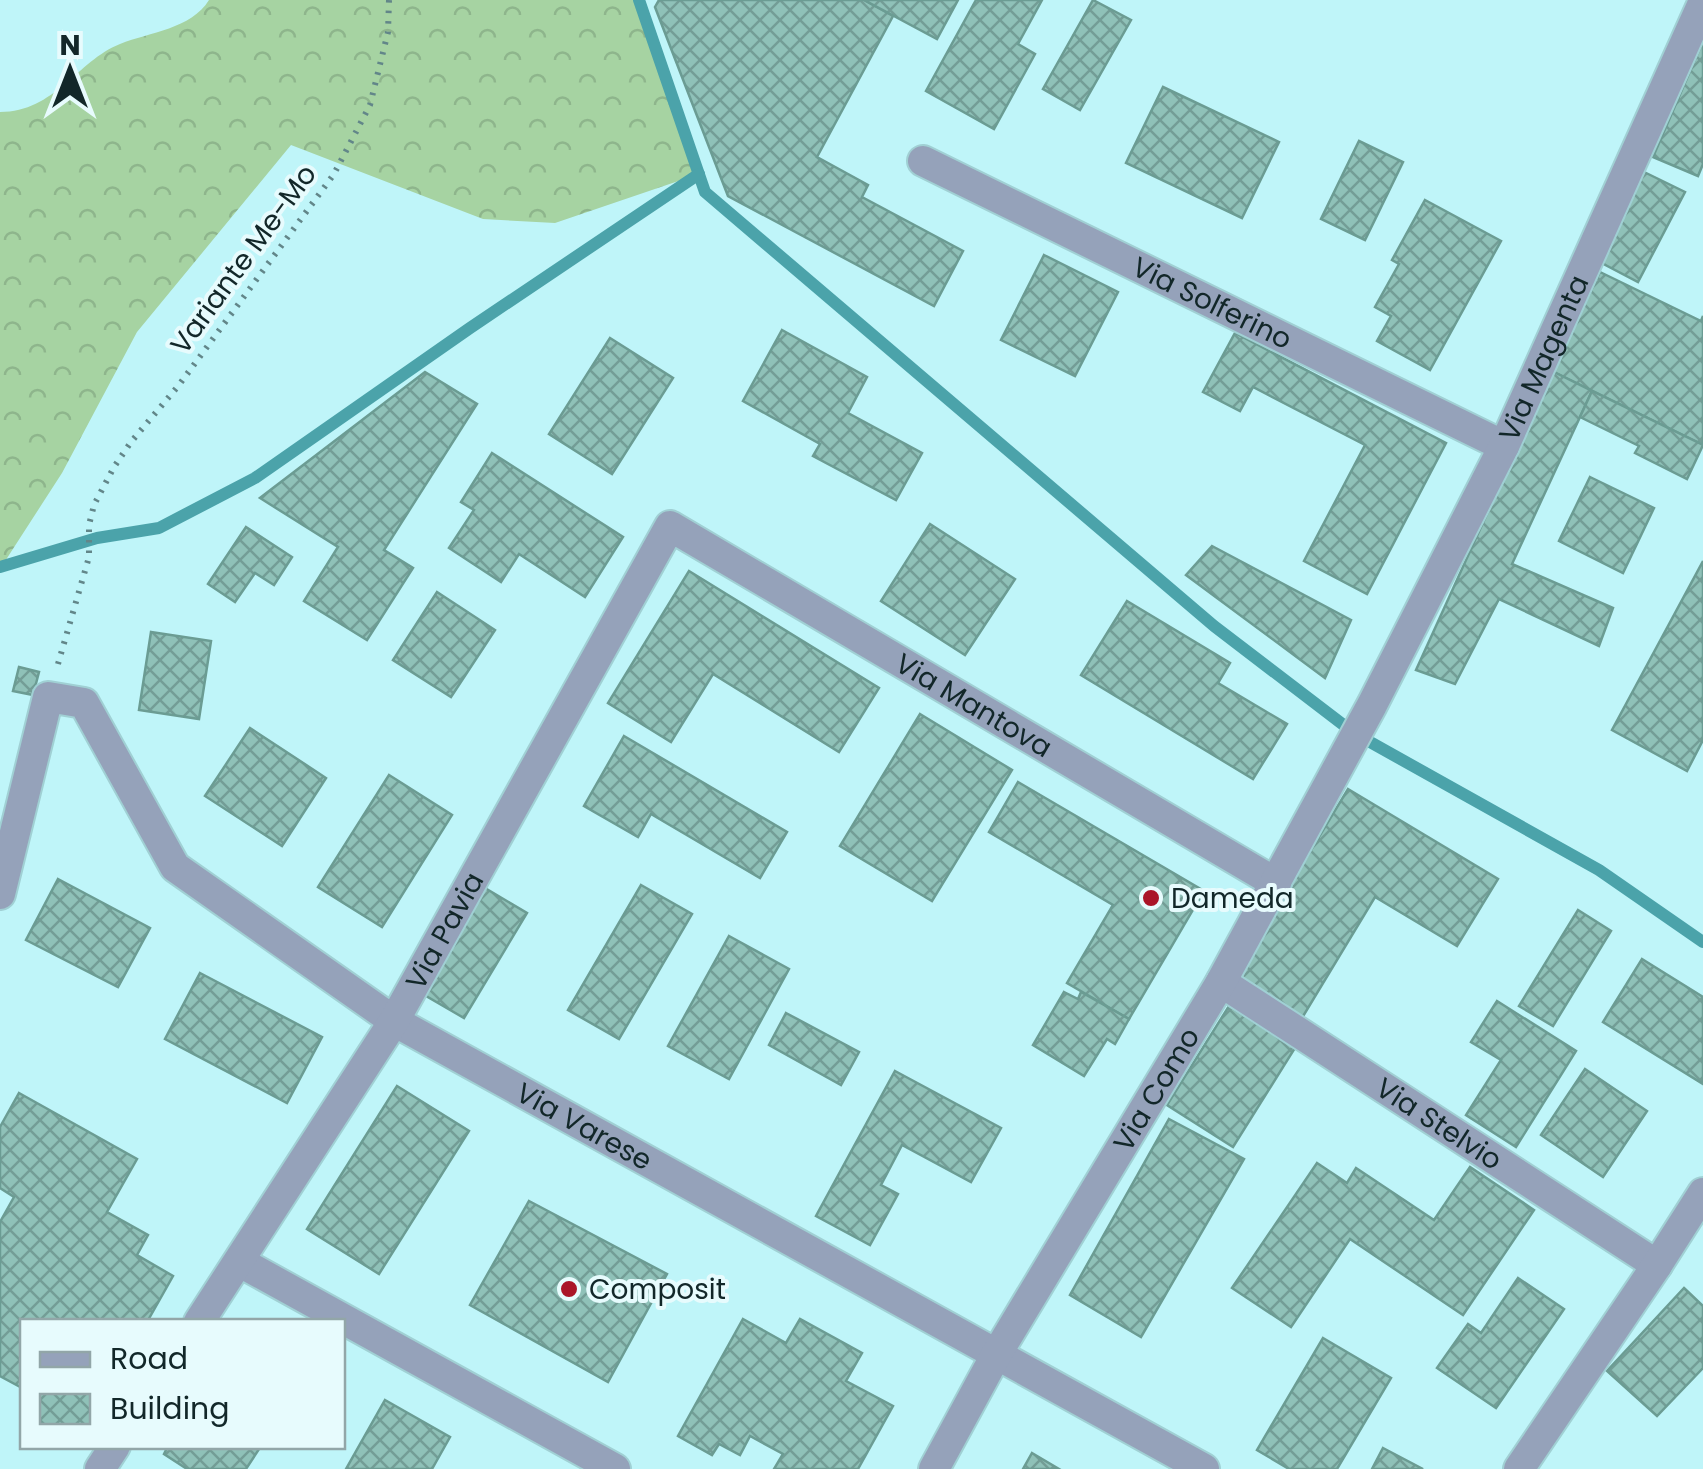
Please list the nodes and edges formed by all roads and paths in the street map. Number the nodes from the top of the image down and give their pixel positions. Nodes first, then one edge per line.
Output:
1 (389, 0) edge
2 (1703, 3) edge
3 (923, 162) dead end
4 (1504, 446) junction
5 (670, 526) joint
6 (48, 697) junction
7 (1372, 705) joint
8 (1276, 883) junction
9 (0, 894) edge
10 (1221, 982) junction
11 (394, 1021) junction
12 (1703, 1193) edge
13 (240, 1262) junction
14 (1657, 1265) junction
15 (202, 1319) edge
16 (343, 1319) edge
17 (345, 1320) edge
18 (996, 1355) junction
19 (615, 1469) edge
20 (934, 1469) edge
21 (1204, 1469) edge
22 (1520, 1469) edge

1 - 6 path, Variante Me-Mo
2 - 4 street, Via Magenta
3 - 4 street, Via Solferino
4 - 7 street, Via Magenta
5 - 8 street, Via Mantova
5 - 11 street, Via Pavia
6 - 9 street
6 - 11 street, Via Varese
7 - 8 street, Via Como
8 - 10 street, Via Como
10 - 14 street, Via Stelvio
10 - 18 street, Via Como
11 - 13 street, Via Pavia
11 - 18 street, Via Varese
12 - 14 street
13 - 15 street, Via Pavia
13 - 16 street
14 - 22 street
17 - 19 street
18 - 20 street, Via Como
18 - 21 street, Via Varese

